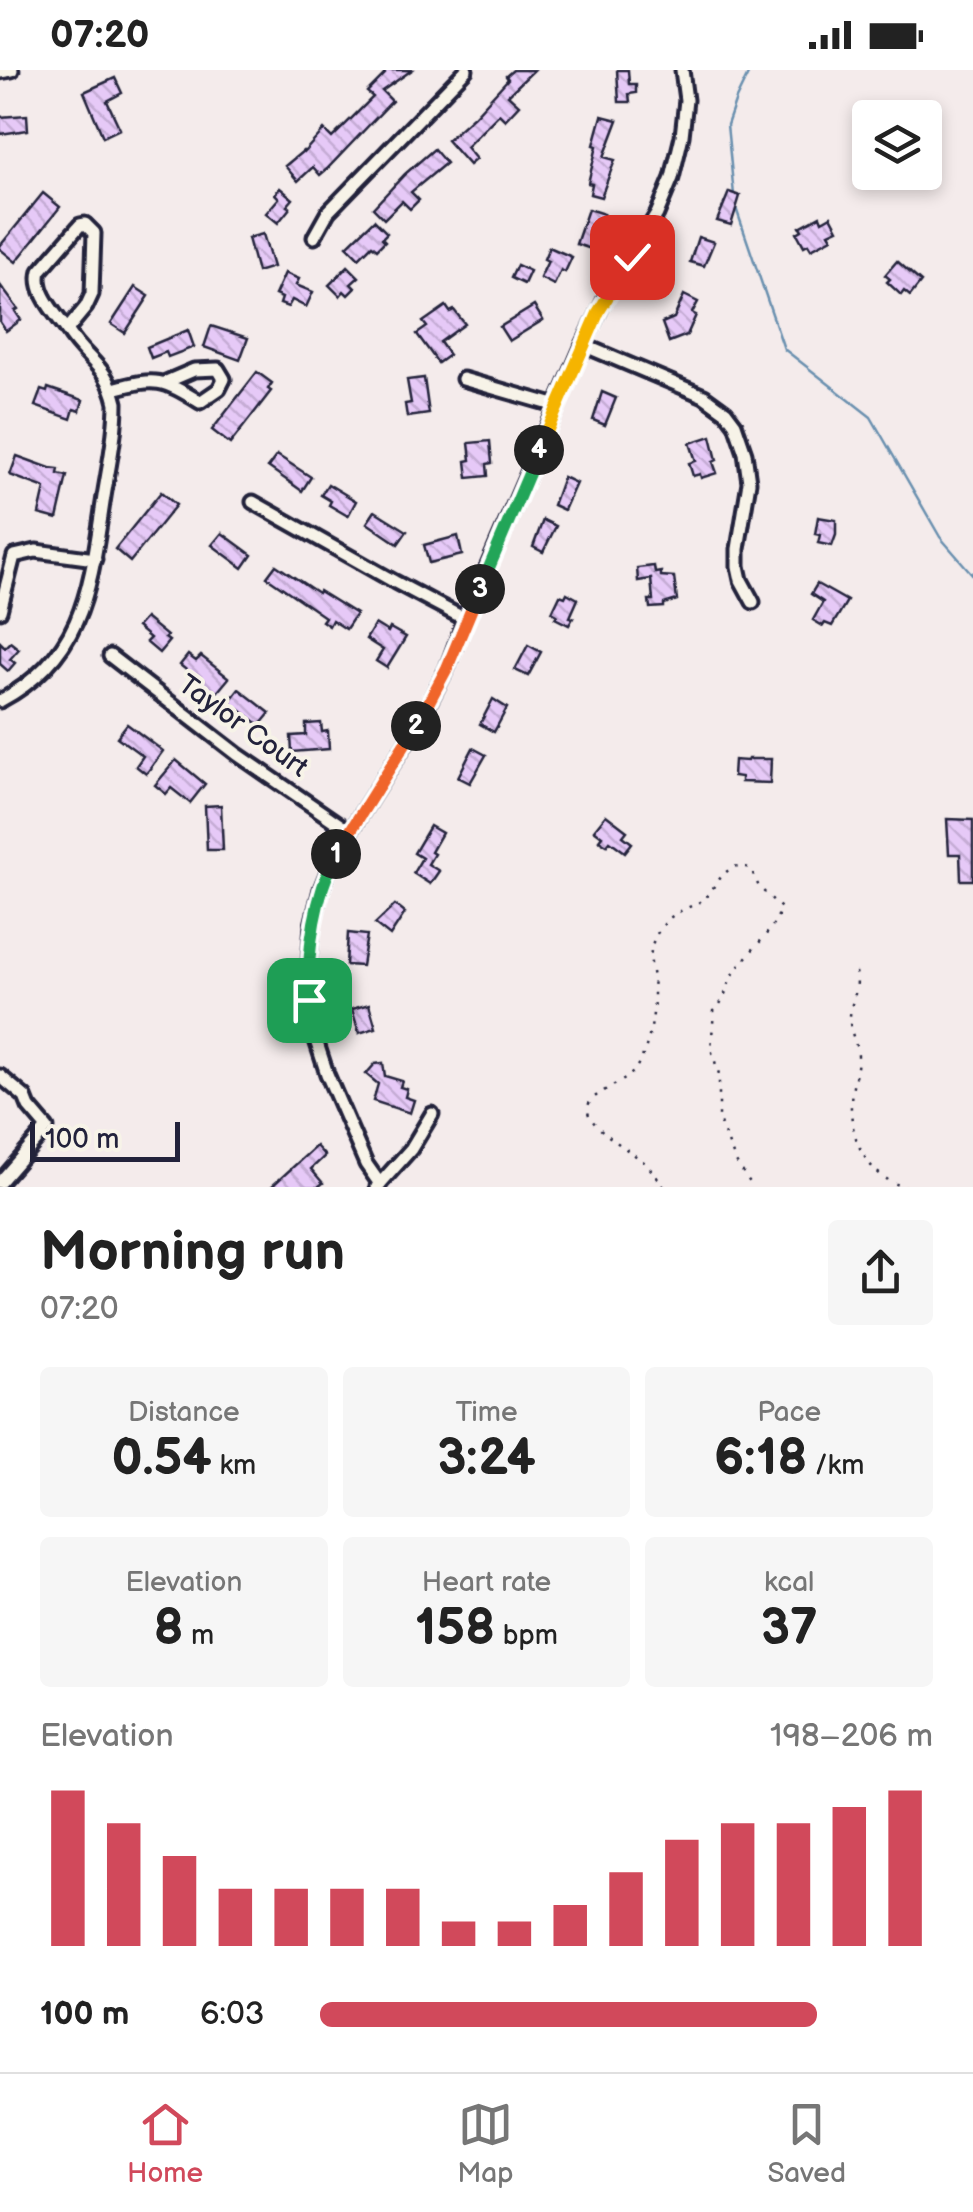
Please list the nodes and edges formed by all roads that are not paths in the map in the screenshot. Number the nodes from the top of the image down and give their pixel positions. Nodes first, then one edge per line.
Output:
1 (12, 70) edge
2 (466, 70) edge
3 (682, 70) edge
4 (0, 72) edge
5 (314, 238) dead end
6 (67, 330) junction
7 (583, 344) junction
8 (463, 379) dead end
9 (166, 382) dead end
10 (113, 390) junction
11 (557, 406) junction
12 (254, 502) dead end
13 (0, 554) edge
14 (14, 556) junction
15 (94, 559) junction
16 (753, 602) dead end
17 (0, 611) edge
18 (466, 619) junction
19 (110, 656) dead end
20 (0, 701) edge
21 (349, 831) junction
22 (0, 1076) edge
23 (432, 1114) dead end
24 (0, 1182) edge
25 (379, 1186) edge

1 - 4 street
2 - 5 street
3 - 7 street
6 - 6 street
6 - 10 street
7 - 11 street
7 - 16 street
8 - 11 street
9 - 10 street
10 - 15 street
11 - 18 street
12 - 18 street
13 - 14 street
14 - 15 street
14 - 17 street
15 - 20 street
18 - 21 street
19 - 21 street, Taylor Court
21 - 25 street
22 - 24 street
23 - 25 street

